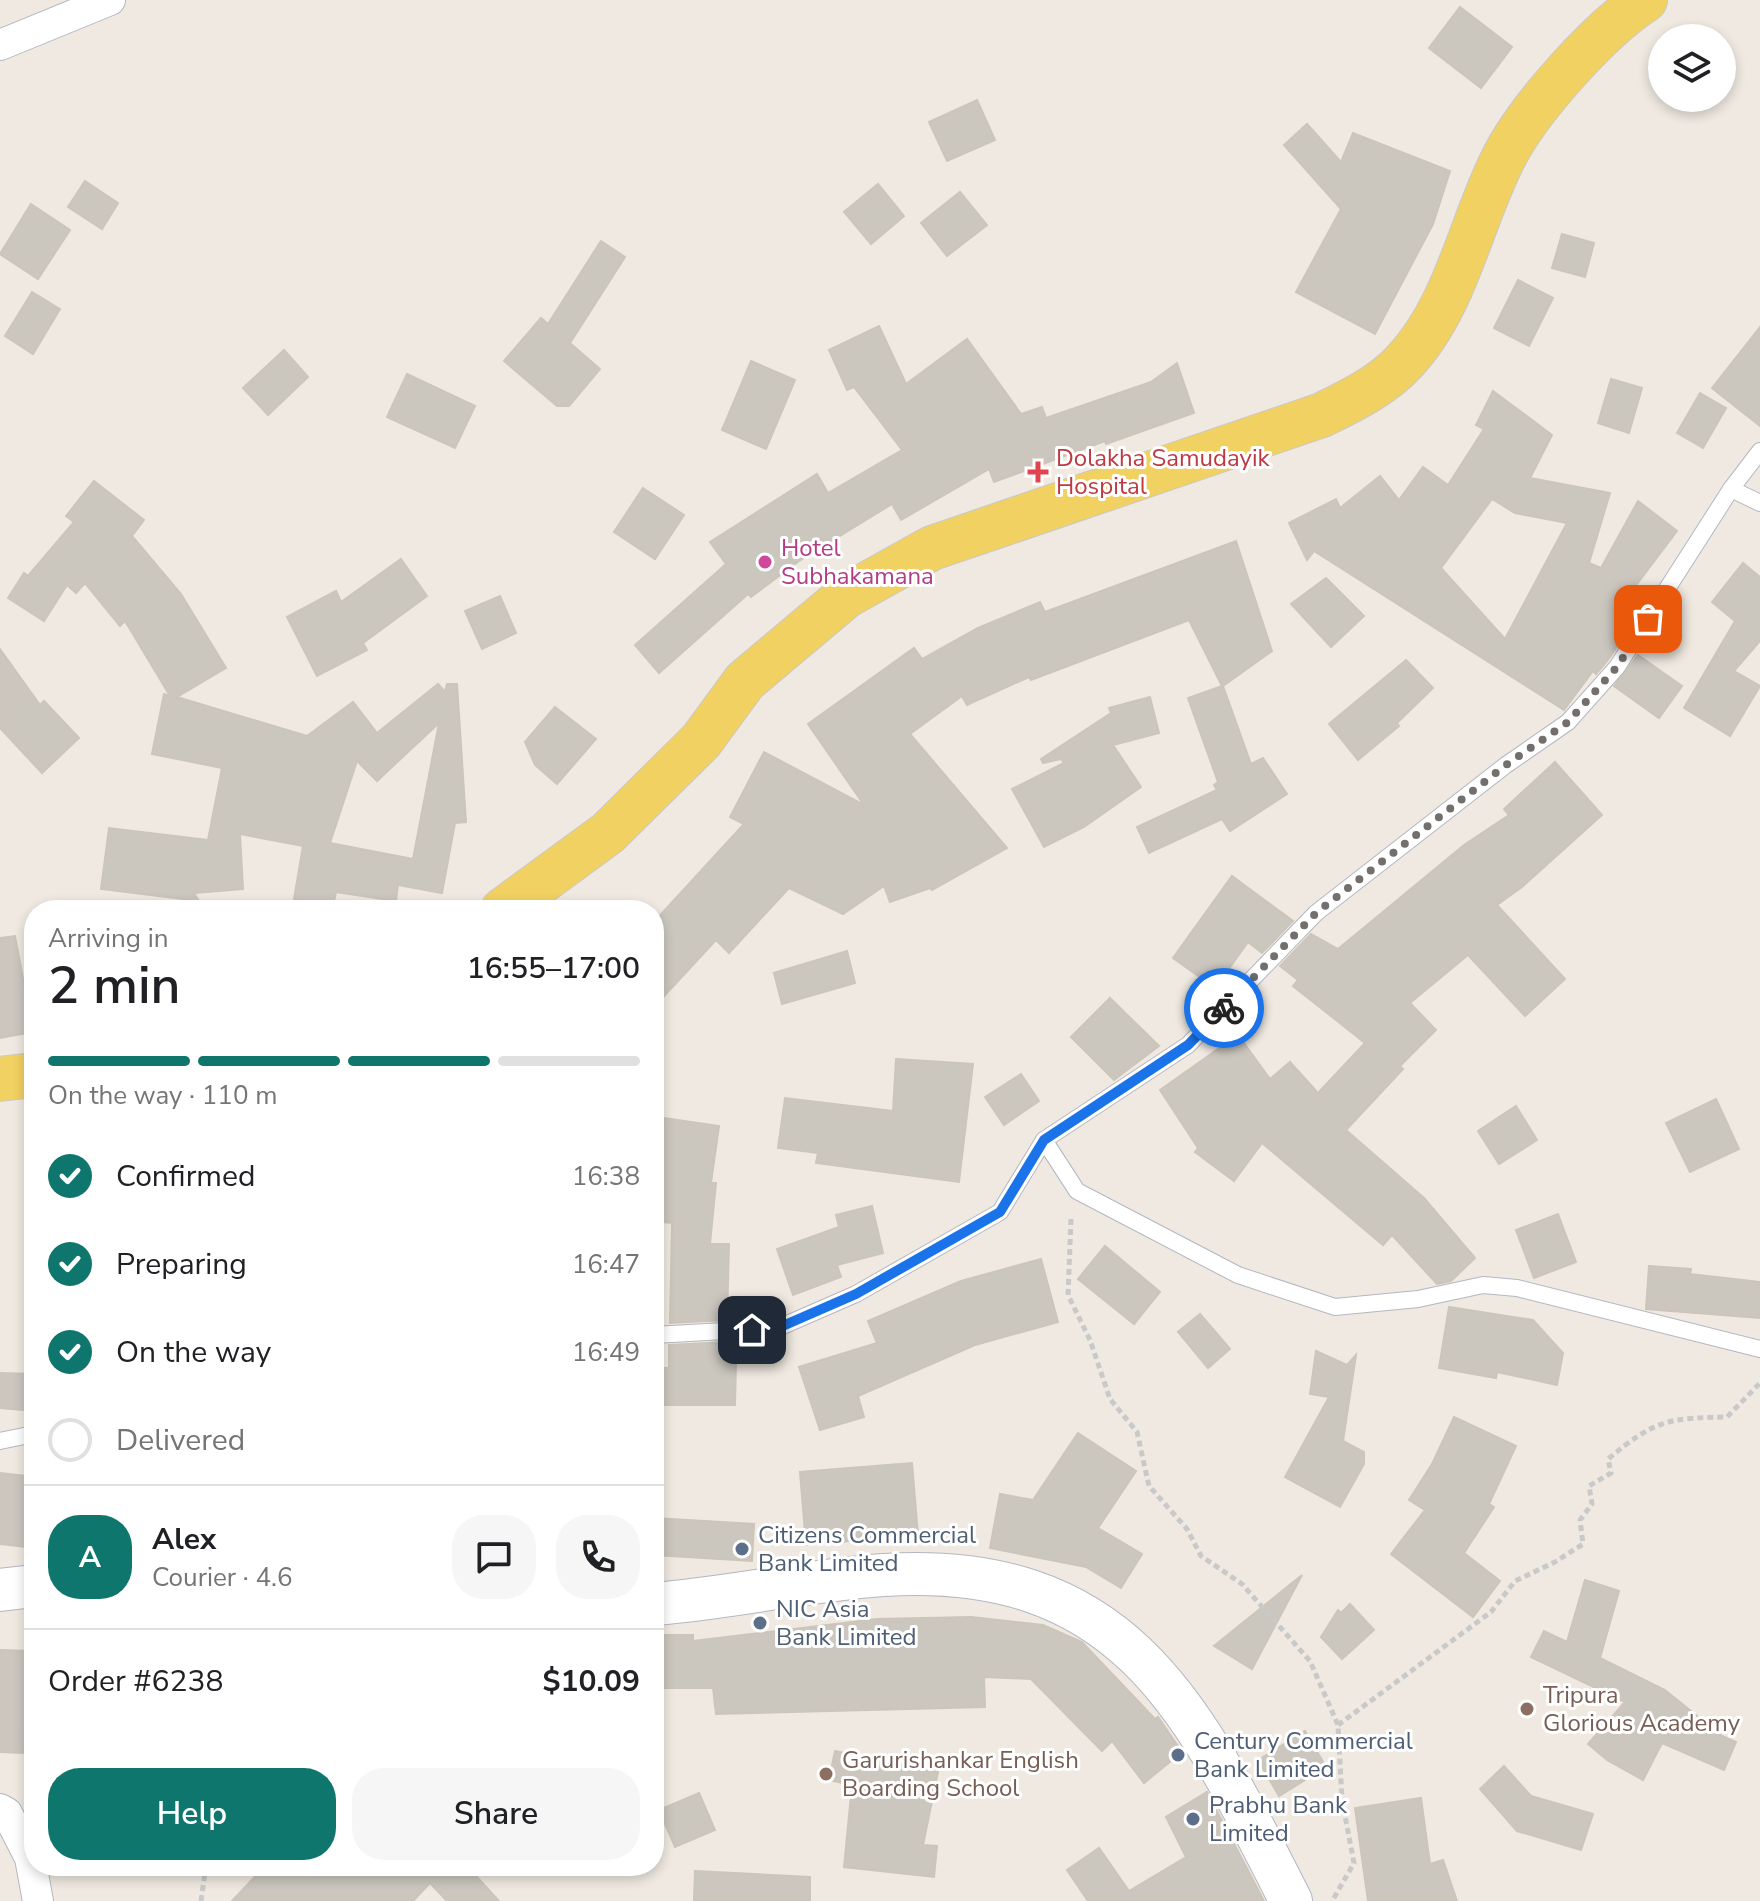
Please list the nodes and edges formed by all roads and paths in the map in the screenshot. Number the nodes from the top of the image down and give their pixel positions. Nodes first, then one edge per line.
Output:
1 (110, 0) edge
2 (1645, 0) edge
3 (0, 45) edge
4 (1760, 451) edge
5 (1731, 489) junction
6 (1760, 503) edge
7 (517, 900) edge
8 (24, 1076) edge
9 (0, 1079) edge
10 (1044, 1140) junction
11 (1077, 1191) junction
12 (664, 1334) edge
13 (1760, 1349) edge
14 (1760, 1383) edge
15 (24, 1436) edge
16 (0, 1441) edge
17 (24, 1587) edge
18 (0, 1590) edge
19 (664, 1603) edge
20 (1338, 1725) junction
21 (0, 1809) edge
22 (24, 1846) edge
23 (33, 1876) edge
24 (205, 1876) edge
25 (38, 1901) edge
26 (201, 1901) edge
27 (1291, 1901) edge
28 (1332, 1901) edge

1 - 3 street
2 - 7 main road
4 - 5 lane
5 - 6 lane
5 - 10 lane
8 - 9 main road
10 - 11 lane
10 - 12 lane
11 - 13 lane
11 - 20 path
14 - 20 path
15 - 16 lane
17 - 18 main road
19 - 27 main road
20 - 28 path
21 - 22 street
23 - 25 street
24 - 26 path

